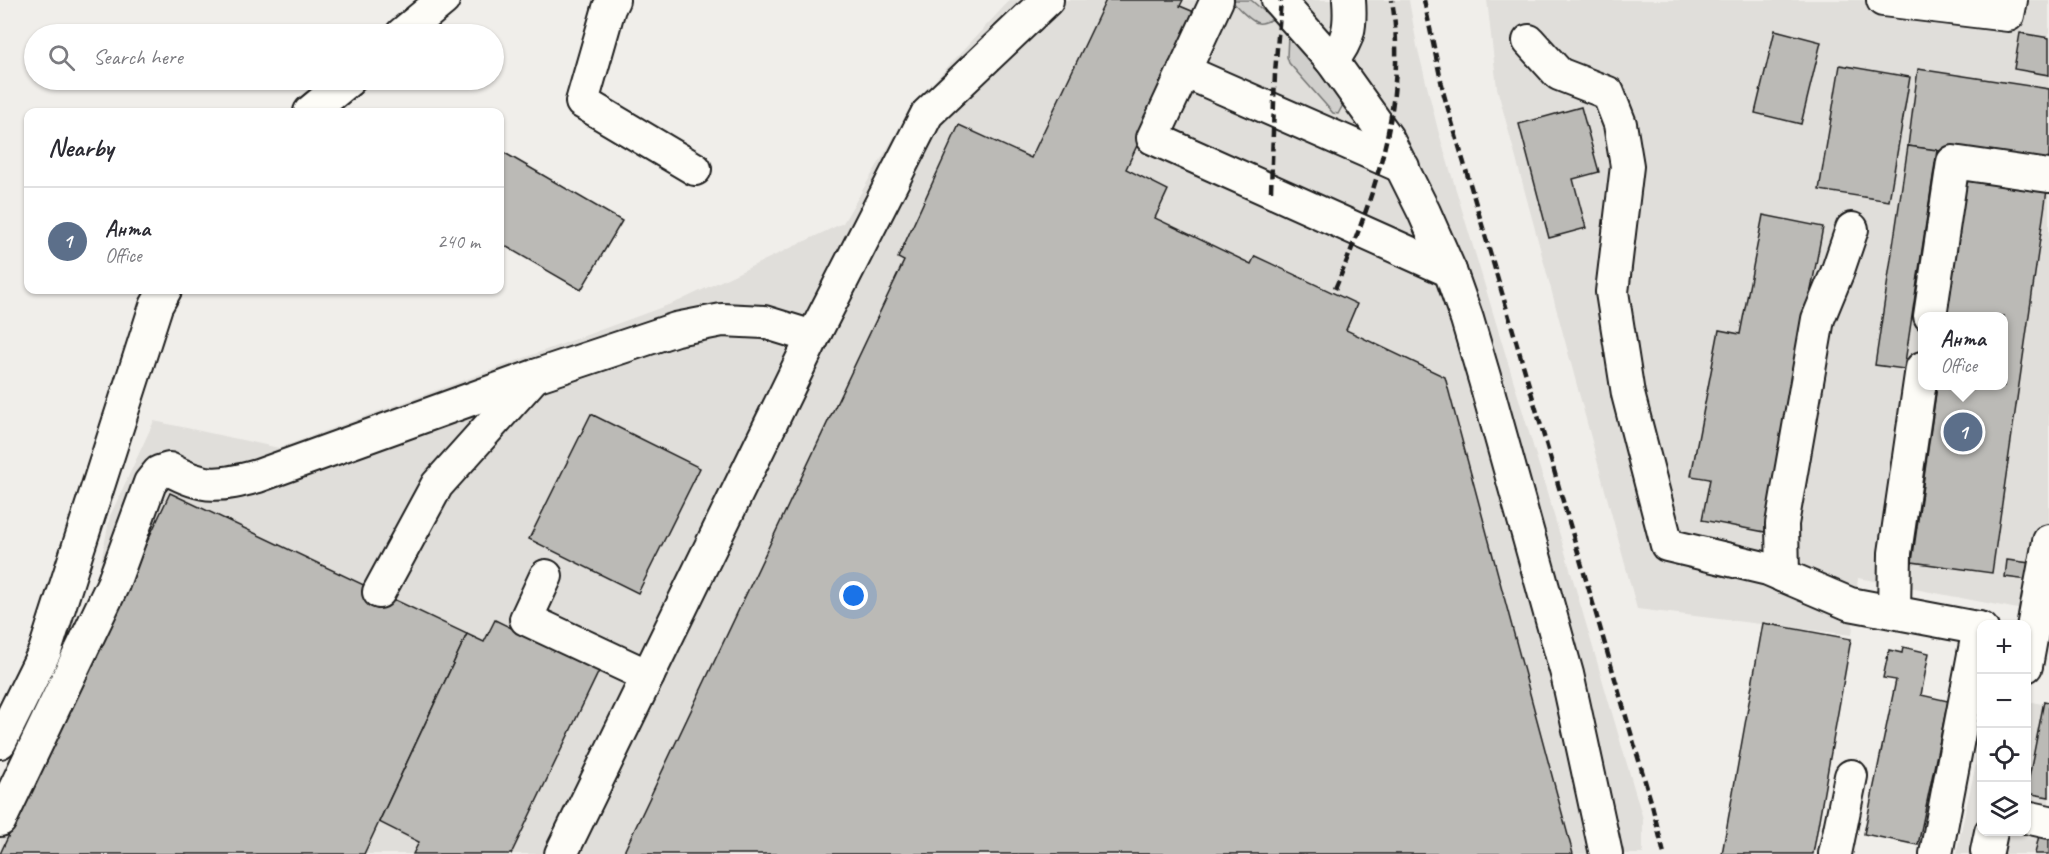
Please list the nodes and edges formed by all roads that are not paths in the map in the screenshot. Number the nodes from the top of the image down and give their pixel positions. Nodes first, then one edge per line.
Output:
1 (442, 0) edge
2 (613, 0) edge
3 (1047, 0) edge
4 (1217, 0) edge
5 (1278, 0) edge
6 (1349, 0) edge
7 (1883, 0) edge
8 (2011, 0) edge
9 (414, 24) edge
10 (1529, 41) dead end
11 (1332, 61) junction
12 (1184, 71) junction
13 (337, 90) edge
14 (315, 108) edge
15 (1403, 167) junction
16 (695, 169) dead end
17 (2049, 176) edge
18 (1852, 230) dead end
19 (1450, 271) junction
20 (163, 294) edge
21 (1931, 312) edge
22 (813, 337) junction
23 (535, 376) junction
24 (1920, 390) edge
25 (2049, 541) edge
26 (546, 576) dead end
27 (1783, 576) junction
28 (379, 592) dead end
29 (1894, 612) junction
30 (1977, 627) edge
31 (1977, 643) edge
32 (2034, 645) edge
33 (648, 676) junction
34 (0, 742) edge
35 (1851, 776) dead end
36 (2031, 818) edge
37 (0, 820) edge
38 (2049, 822) edge
39 (561, 854) edge
40 (1606, 854) edge
41 (1835, 854) edge
42 (1936, 854) edge

1 - 9 street
2 - 16 street
3 - 22 street
4 - 12 street
5 - 11 street
6 - 11 street
7 - 8 street
10 - 27 street
11 - 15 street
12 - 15 street
12 - 19 street
13 - 14 street
15 - 19 street
17 - 21 street
18 - 27 street
19 - 40 street
20 - 34 street
22 - 23 street
22 - 33 street
23 - 28 street
23 - 37 street
24 - 29 street
25 - 32 street
26 - 33 street
27 - 29 street
29 - 30 street
31 - 42 street
33 - 39 street
35 - 41 street
36 - 38 street

